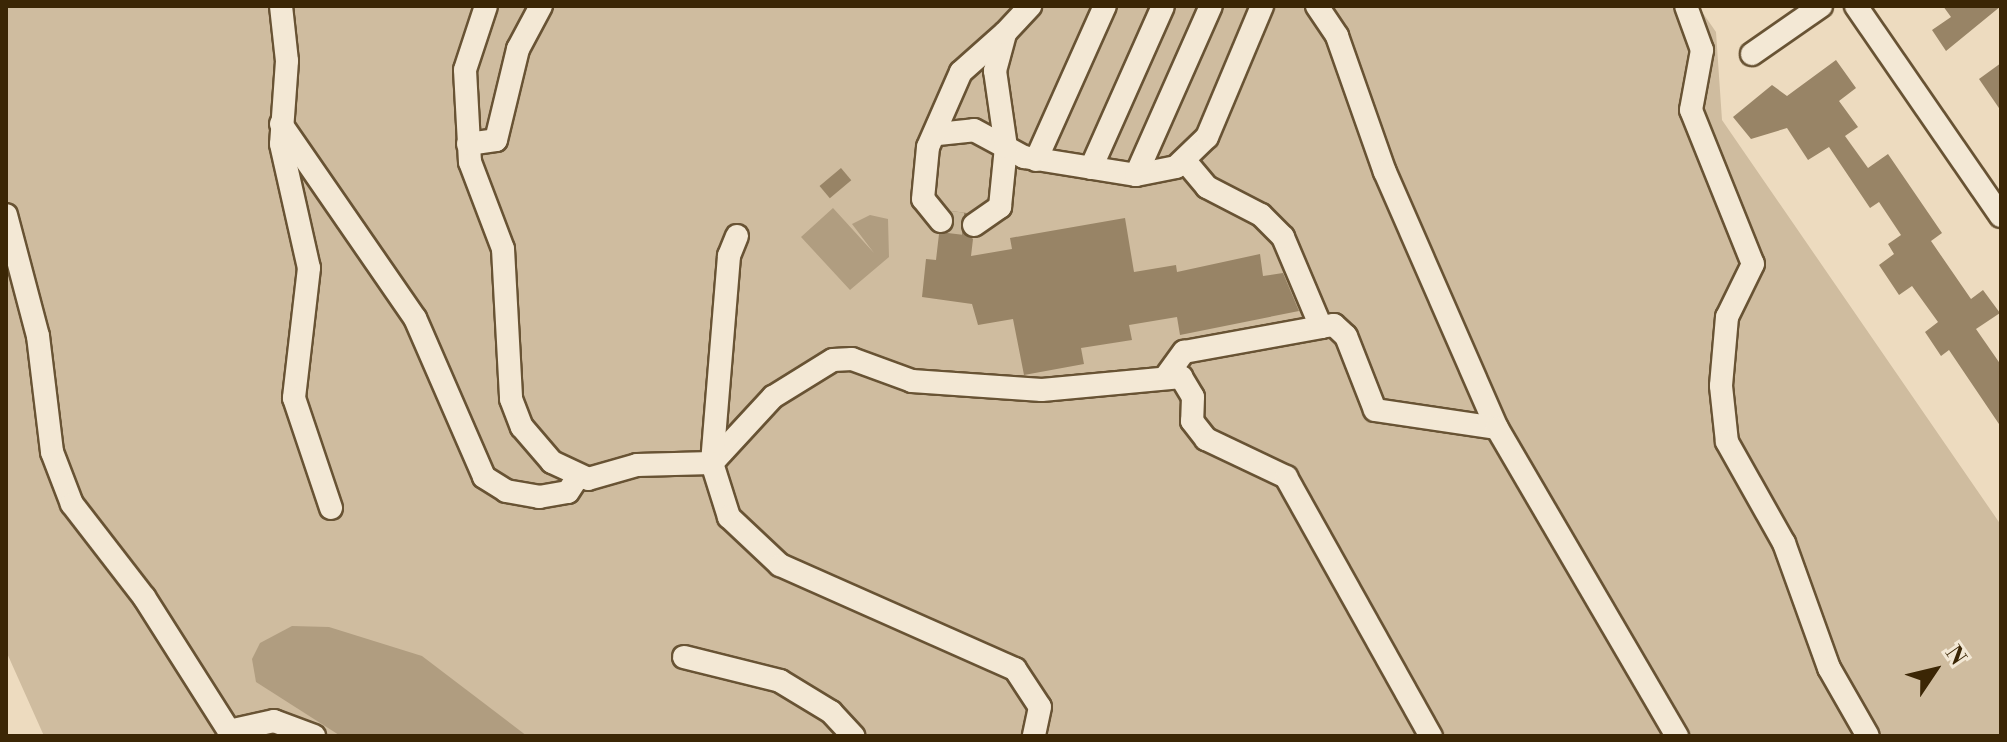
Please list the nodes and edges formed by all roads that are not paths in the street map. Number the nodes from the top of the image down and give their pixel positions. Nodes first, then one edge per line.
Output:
1 (281, 6) edge
2 (486, 6) edge
3 (541, 6) edge
4 (1030, 6) edge
5 (1105, 6) edge
6 (1163, 6) edge
7 (1211, 6) edge
8 (1262, 6) edge
9 (1317, 6) edge
10 (1686, 6) edge
11 (1821, 6) edge
12 (1856, 6) edge
13 (1005, 33) junction
14 (1752, 54) dead end
15 (281, 124) junction
16 (938, 134) junction
17 (468, 144) junction
18 (1006, 147) junction
19 (1036, 160) junction
20 (1185, 161) junction
21 (1091, 168) junction
22 (1136, 175) junction
23 (6, 215) edge
24 (2001, 216) edge
25 (941, 221) dead end
26 (974, 225) dead end
27 (737, 236) dead end
28 (1321, 327) junction
29 (1167, 375) junction
30 (1497, 428) junction
31 (712, 463) junction
32 (577, 478) junction
33 (331, 508) dead end
34 (684, 657) dead end
35 (230, 734) edge
36 (314, 736) edge
37 (853, 736) edge
38 (1034, 736) edge
39 (1431, 736) edge
40 (1677, 736) edge
41 (1868, 736) edge

1 - 15 street
2 - 17 street
3 - 17 street
4 - 13 street
5 - 19 street
6 - 21 street
7 - 22 street
8 - 20 street
9 - 30 street
10 - 41 street
11 - 14 street
12 - 24 street
13 - 16 street
13 - 18 street
15 - 32 street
15 - 33 street
16 - 18 street
16 - 25 street
17 - 32 street
18 - 19 street
18 - 26 street
19 - 21 street
20 - 22 street
20 - 28 street
21 - 22 street
23 - 35 street
27 - 31 street
28 - 29 street
28 - 30 street
29 - 31 street
29 - 39 street
30 - 40 street
31 - 32 street
31 - 38 street
34 - 37 street
35 - 36 street

